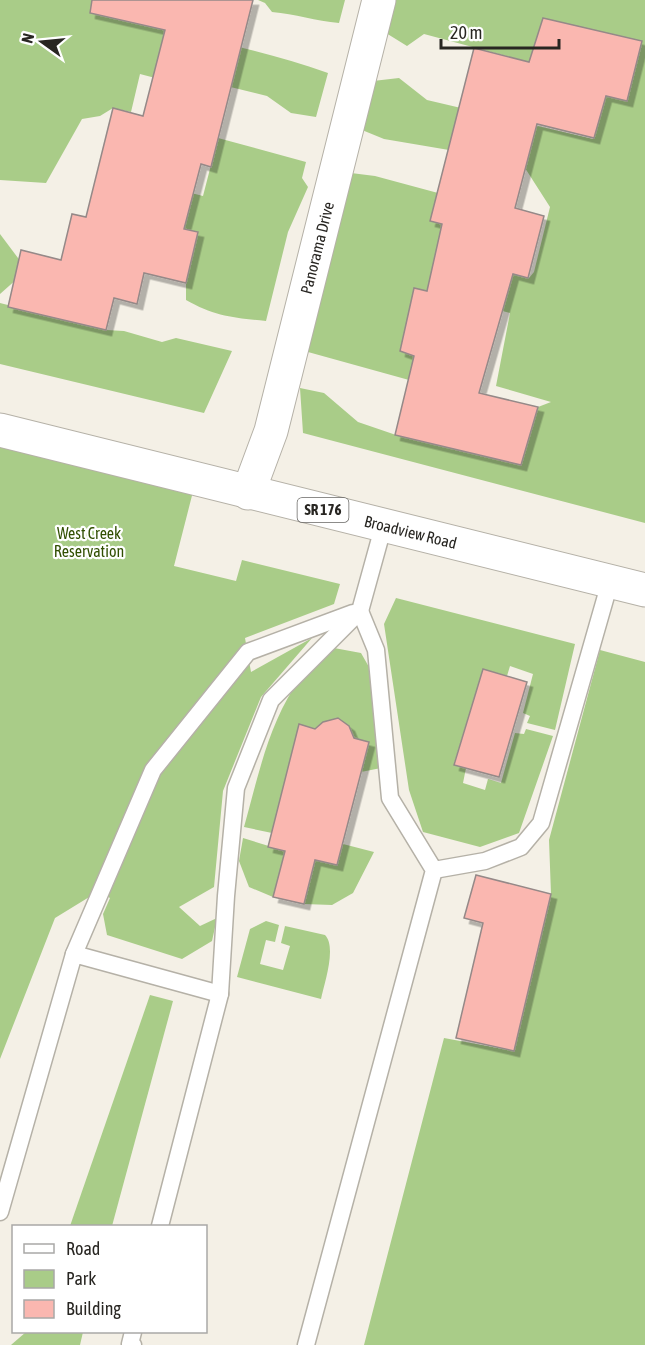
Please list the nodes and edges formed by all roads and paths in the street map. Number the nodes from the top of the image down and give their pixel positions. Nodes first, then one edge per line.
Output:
1 (379, 0) edge
2 (0, 429) edge
3 (248, 493) junction
4 (384, 524) junction
5 (610, 582) junction
6 (645, 590) edge
7 (360, 611) junction
8 (434, 870) junction
9 (74, 954) junction
10 (220, 994) junction
11 (0, 1212) edge
12 (161, 1225) edge
13 (306, 1345) edge

1 - 3 main road, Panorama Drive
2 - 3 main road, Broadview Road / SR 176
3 - 4 main road, Broadview Road / SR 176
4 - 5 main road, Broadview Road / SR 176
4 - 7 lane
5 - 6 main road, Broadview Road / SR 176
5 - 8 lane
7 - 8 lane
7 - 9 lane
7 - 10 lane
8 - 13 lane
9 - 10 lane
9 - 11 lane
10 - 12 lane

